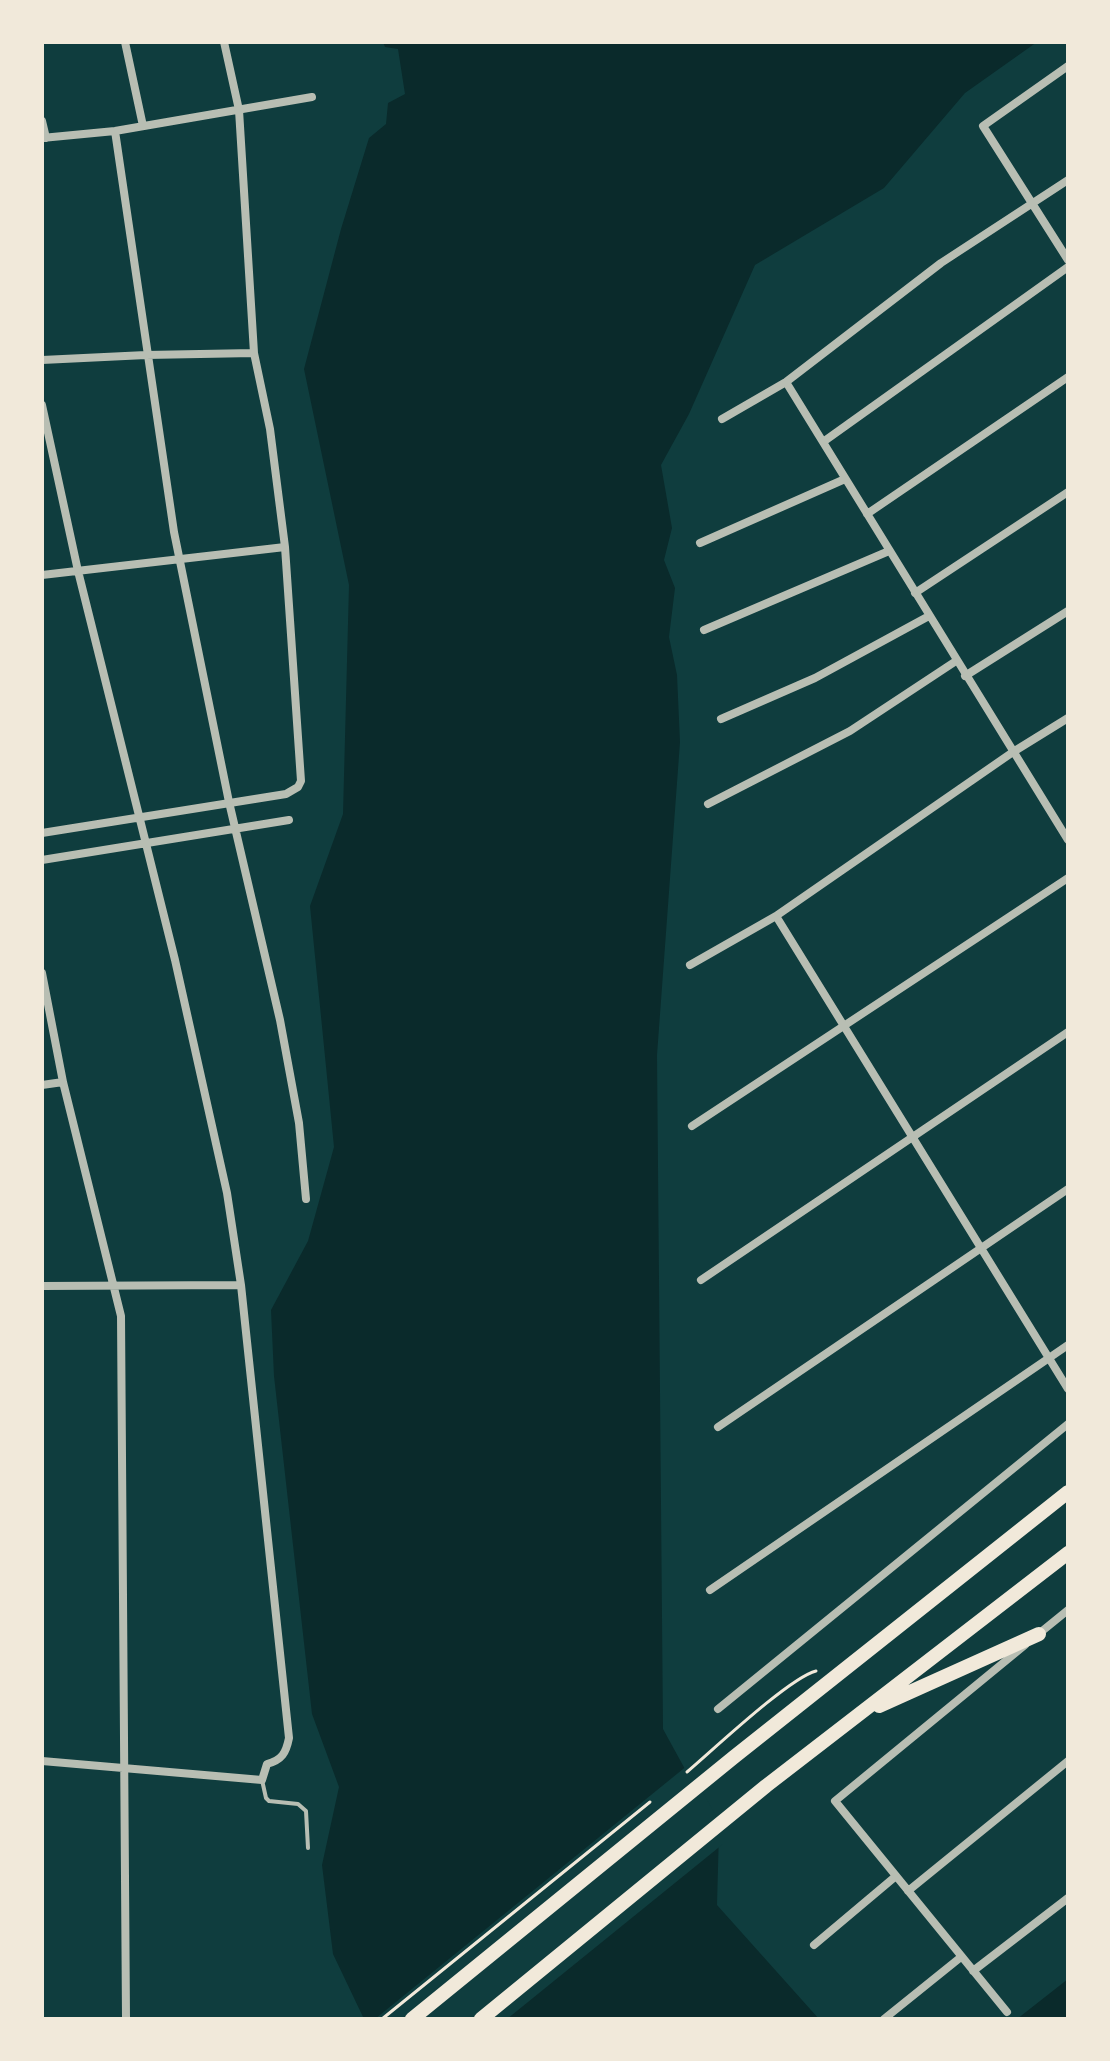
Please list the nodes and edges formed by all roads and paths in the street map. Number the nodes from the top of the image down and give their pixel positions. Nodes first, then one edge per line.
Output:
1 (125, 42) edge
2 (224, 42) edge
3 (1068, 66) edge
4 (312, 97) dead end
5 (239, 110) junction
6 (42, 121) edge
7 (143, 126) junction
8 (115, 131) junction
9 (44, 138) edge
10 (1068, 180) edge
11 (1032, 204) junction
12 (1068, 260) edge
13 (1068, 267) edge
14 (254, 353) junction
15 (146, 355) junction
16 (42, 360) edge
17 (1068, 377) edge
18 (786, 382) junction
19 (42, 405) edge
20 (722, 419) dead end
21 (823, 442) junction
22 (845, 479) junction
23 (1068, 492) edge
24 (867, 514) junction
25 (700, 543) dead end
26 (285, 547) junction
27 (889, 551) junction
28 (179, 557) junction
29 (78, 571) junction
30 (42, 575) edge
31 (915, 593) junction
32 (1068, 611) edge
33 (929, 616) junction
34 (704, 630) dead end
35 (956, 661) junction
36 (965, 676) junction
37 (1068, 718) edge
38 (721, 719) dead end
39 (1013, 752) junction
40 (229, 802) junction
41 (708, 804) dead end
42 (141, 817) junction
43 (289, 820) dead end
44 (236, 828) junction
45 (42, 833) edge
46 (1068, 840) edge
47 (147, 844) junction
48 (42, 860) edge
49 (1068, 878) edge
50 (776, 916) junction
51 (690, 965) dead end
52 (42, 973) edge
53 (845, 1027) junction
54 (1068, 1032) edge
55 (63, 1082) junction
56 (42, 1085) edge
57 (692, 1126) dead end
58 (912, 1137) junction
59 (1068, 1189) edge
60 (306, 1199) dead end
61 (981, 1249) junction
62 (701, 1280) dead end
63 (115, 1284) junction
64 (241, 1285) junction
65 (42, 1286) edge
66 (1068, 1345) edge
67 (1049, 1359) junction
68 (1068, 1389) edge
69 (1068, 1424) edge
70 (718, 1427) dead end
71 (1068, 1492) edge
72 (1068, 1553) edge
73 (710, 1590) dead end
74 (1068, 1610) edge
75 (1039, 1634) junction
76 (832, 1679) junction
77 (718, 1709) dead end
78 (857, 1717) junction
79 (42, 1761) edge
80 (1068, 1761) edge
81 (125, 1768) junction
82 (679, 1779) dead end
83 (262, 1780) junction
84 (654, 1799) dead end
85 (308, 1848) dead end
86 (896, 1876) junction
87 (908, 1891) junction
88 (1068, 1898) edge
89 (814, 1945) dead end
90 (961, 1957) junction
91 (973, 1971) junction
92 (1007, 2012) dead end
93 (126, 2019) edge
94 (382, 2019) edge
95 (412, 2019) edge
96 (481, 2019) edge
97 (884, 2019) edge

1 - 7 street
2 - 5 street
3 - 11 street
4 - 5 street
5 - 7 street
5 - 14 street
6 - 9 street
7 - 8 street
8 - 9 street
8 - 15 street
10 - 11 street
11 - 12 street
11 - 18 street
13 - 21 street
14 - 15 street
14 - 26 street
15 - 16 street
15 - 28 street
17 - 24 street
18 - 20 street
18 - 21 street
19 - 29 street
21 - 22 street
22 - 24 street
22 - 25 street
23 - 31 street
24 - 27 street
26 - 28 street
26 - 40 street
27 - 31 street
27 - 34 street
28 - 29 street
28 - 40 street
29 - 30 street
29 - 42 street
31 - 33 street
32 - 36 street
33 - 35 street
33 - 38 street
35 - 36 street
35 - 41 street
36 - 39 street
37 - 39 street
39 - 46 street
39 - 50 street
40 - 42 street
40 - 44 street
42 - 45 street
42 - 47 street
43 - 44 street
44 - 47 street
44 - 60 street
47 - 48 street
47 - 64 street
49 - 53 street
50 - 51 street
50 - 53 street
52 - 55 street
53 - 57 street
53 - 58 street
54 - 58 street
55 - 56 street
55 - 63 street
58 - 61 street
58 - 62 street
59 - 61 street
61 - 67 street
61 - 70 street
63 - 64 street
63 - 65 street
63 - 81 street
64 - 83 street
66 - 67 street
67 - 68 street
67 - 73 street
69 - 77 street
71 - 76 highway
72 - 78 highway
74 - 75 street
75 - 78 highway
75 - 86 street
76 - 82 path
76 - 95 highway
78 - 96 highway
79 - 81 street
80 - 87 street
81 - 83 street
81 - 93 street
83 - 85 lane
84 - 94 path
86 - 87 street
86 - 89 street
87 - 90 street
88 - 91 street
90 - 91 street
90 - 97 street
91 - 92 street

